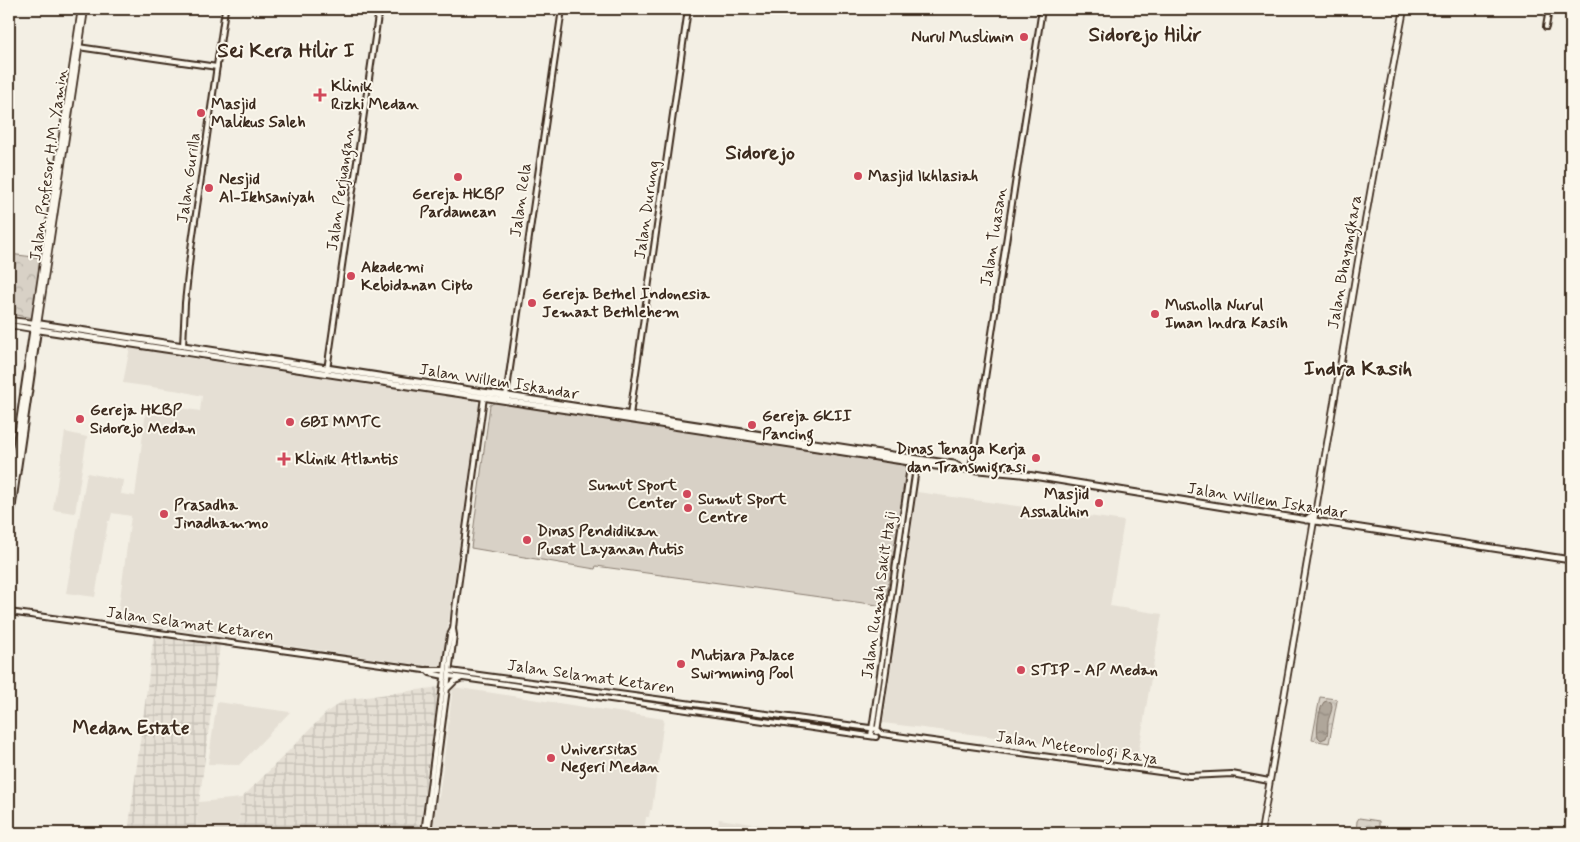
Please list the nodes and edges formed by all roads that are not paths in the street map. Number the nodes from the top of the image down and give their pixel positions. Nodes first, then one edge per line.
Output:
1 (83, 9) edge
2 (225, 9) edge
3 (380, 9) edge
4 (562, 9) edge
5 (688, 9) edge
6 (1042, 9) edge
7 (1404, 9) edge
8 (1549, 9) edge
9 (1546, 27) dead end
10 (77, 47) junction
11 (217, 67) junction
12 (71, 89) junction
13 (40, 313) junction
14 (9, 320) edge
15 (9, 325) edge
16 (36, 326) junction
17 (48, 328) junction
18 (36, 339) junction
19 (182, 349) junction
20 (327, 371) junction
21 (485, 395) junction
22 (506, 396) junction
23 (618, 415) junction
24 (630, 415) junction
25 (914, 460) junction
26 (903, 461) junction
27 (924, 464) junction
28 (959, 467) junction
29 (971, 469) junction
30 (913, 470) junction
31 (9, 494) edge
32 (1315, 513) junction
33 (1306, 520) junction
34 (1314, 521) junction
35 (9, 528) edge
36 (1571, 560) edge
37 (9, 612) edge
38 (427, 670) junction
39 (447, 670) junction
40 (447, 676) junction
41 (462, 678) junction
42 (508, 679) junction
43 (508, 685) junction
44 (447, 690) junction
45 (608, 692) junction
46 (607, 699) junction
47 (778, 716) junction
48 (777, 723) junction
49 (875, 729) junction
50 (882, 734) junction
51 (874, 736) junction
52 (436, 759) junction
53 (1270, 781) junction
54 (424, 833) edge
55 (428, 833) edge
56 (1261, 833) edge

1 - 10 main road, Jalan Profesor H.M. Yamin
2 - 11 street, Jalan Gurilla
3 - 20 street, Jalan Perjuangan
4 - 22 street, Jalan Rela
5 - 24 street, Jalan Durung
6 - 29 street, Jalan Tuasan
7 - 32 main road, Jalan Bhayangkara
8 - 9 street
10 - 11 street
10 - 12 main road, Jalan Profesor H.M. Yamin
11 - 19 street, Jalan Gurilla
12 - 13 main road, Jalan Profesor H.M. Yamin
12 - 16 main road, Jalan Profesor H.M. Yamin
13 - 16 main road, Jalan Profesor H.M. Yamin
13 - 17 main road
14 - 16 main road
15 - 16 main road
16 - 17 highway, Jalan Willem Iskandar
16 - 18 highway
16 - 31 highway
17 - 18 highway
17 - 19 highway, Jalan Willem Iskandar
18 - 35 highway
19 - 20 highway, Jalan Willem Iskandar
20 - 21 highway, Jalan Willem Iskandar
21 - 22 highway, Jalan Willem Iskandar
21 - 23 highway, Jalan Willem Iskandar
21 - 39 street
22 - 23 highway, Jalan Willem Iskandar
23 - 24 highway, Jalan Willem Iskandar
23 - 26 highway, Jalan Willem Iskandar
24 - 25 highway, Jalan Willem Iskandar
25 - 26 highway, Jalan Willem Iskandar
25 - 27 highway, Jalan Willem Iskandar
25 - 28 highway, Jalan Willem Iskandar
25 - 30 street, Jalan Rumah Sakit Haji
26 - 30 highway
27 - 28 highway, Jalan Willem Iskandar
27 - 30 highway
28 - 29 highway, Jalan Willem Iskandar
29 - 33 highway, Jalan Willem Iskandar
30 - 49 street, Jalan Rumah Sakit Haji
32 - 33 highway
32 - 34 main road, Jalan Bhayangkara
33 - 34 highway, Jalan Willem Iskandar
34 - 36 highway, Jalan Willem Iskandar
34 - 53 main road
37 - 38 street, Jalan Selamat Ketaren
38 - 39 street, Jalan Selamat Ketaren
38 - 40 street, Jalan Selamat Ketaren
39 - 40 street
39 - 42 street, Jalan Selamat Ketaren
40 - 41 street, Jalan Selamat Ketaren
40 - 44 street
40 - 52 street
41 - 43 street, Jalan Selamat Ketaren
41 - 44 street
42 - 43 street
42 - 45 street, Jalan Selamat Ketaren
43 - 46 street, Jalan Selamat Ketaren
44 - 52 street
45 - 46 street
45 - 47 street, Jalan Selamat Ketaren
46 - 48 street, Jalan Selamat Ketaren
47 - 48 street
47 - 49 street, Jalan Selamat Ketaren
48 - 51 street, Jalan Selamat Ketaren
49 - 50 street
49 - 51 street, Jalan Rumah Sakit Haji
50 - 51 street
50 - 53 street, Jalan Meteorologi Raya
52 - 54 street
52 - 55 street
53 - 56 main road

